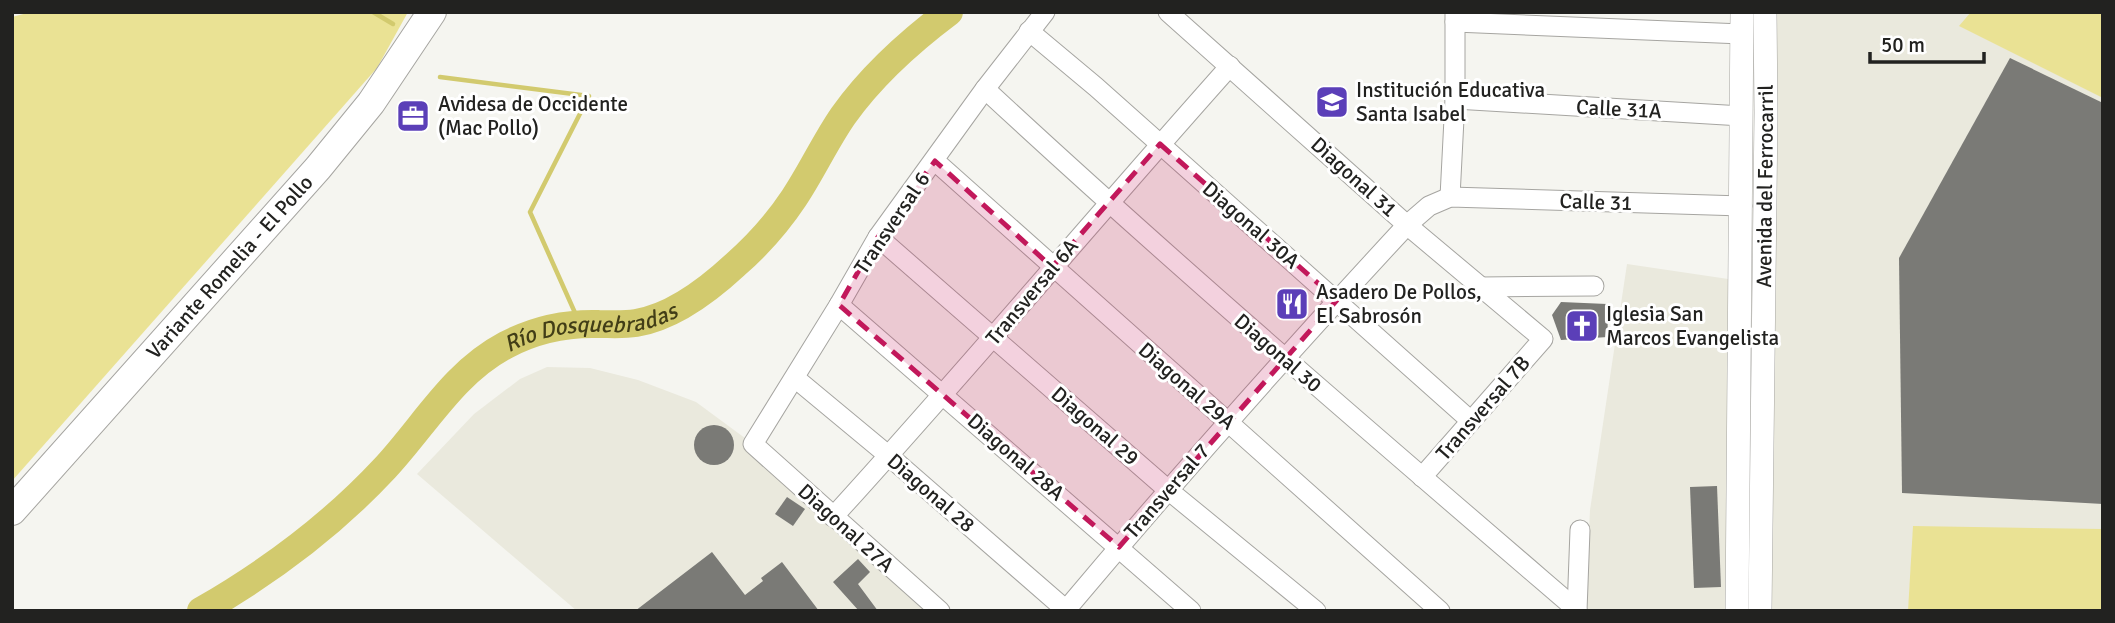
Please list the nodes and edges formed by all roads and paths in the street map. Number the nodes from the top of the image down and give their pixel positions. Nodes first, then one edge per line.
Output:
1 (432, 12) edge
2 (1045, 12) edge
3 (1168, 12) edge
4 (1765, 12) edge
5 (1455, 17) edge
6 (1742, 23) edge
7 (1029, 31) junction
8 (1230, 66) junction
9 (985, 89) junction
10 (1455, 99) junction
11 (1742, 116) junction
12 (1160, 144) junction
13 (935, 161) junction
14 (1450, 197) junction
15 (1108, 203) junction
16 (1742, 206) junction
17 (1407, 225) junction
18 (878, 237) junction
19 (1052, 267) junction
20 (1594, 286) dead end
21 (1480, 287) junction
22 (1337, 300) junction
23 (839, 305) junction
24 (993, 337) junction
25 (1543, 339) joint
26 (1283, 358) junction
27 (795, 378) junction
28 (943, 394) junction
29 (1471, 421) junction
30 (1228, 422) junction
31 (753, 444) joint
32 (889, 456) junction
33 (1422, 478) junction
34 (1167, 489) junction
35 (12, 511) edge
36 (833, 517) junction
37 (1580, 530) dead end
38 (1119, 547) junction
39 (1065, 610) edge
40 (940, 611) edge
41 (1191, 611) edge
42 (1316, 611) edge
43 (1440, 611) edge
44 (1577, 611) edge
45 (1737, 611) edge
46 (1760, 611) edge

1 - 35 highway, Variante Romelia - El Pollo
2 - 7 street, Transversal 6
3 - 8 street, Diagonal 31
4 - 46 main road, Avenida del Ferrocarril
5 - 6 street
5 - 10 street
6 - 11 main road, Avenida del Ferrocarril
7 - 9 street, Transversal 6
7 - 12 street, Diagonal 30A
8 - 12 street, Transversal 6A
8 - 17 street, Diagonal 31
9 - 13 street, Transversal 6
9 - 15 street, Diagonal 30
10 - 11 street, Calle 31A
10 - 14 street
11 - 16 main road, Avenida del Ferrocarril
12 - 15 street, Transversal 6A
12 - 22 street, Diagonal 30A
13 - 18 street, Transversal 6
13 - 19 street, Diagonal 29A
14 - 16 street, Calle 31
14 - 17 street, Transversal 7
15 - 19 street, Transversal 6A
15 - 26 street, Diagonal 30
16 - 45 main road, Avenida del Ferrocarril
17 - 21 street, Diagonal 31
17 - 22 street, Transversal 7
18 - 23 street, Transversal 6
18 - 24 street, Diagonal 29
19 - 24 street, Transversal 6A
19 - 30 street, Diagonal 29A
20 - 21 street
21 - 25 street, Diagonal 31
22 - 26 street, Transversal 7
22 - 29 street, Diagonal 30A
23 - 27 street, Transversal 6
23 - 28 street, Diagonal 28A
24 - 28 street, Transversal 6A
24 - 34 street, Diagonal 29
25 - 29 street, Transversal 7B
26 - 30 street, Transversal 7
26 - 33 street, Diagonal 30
27 - 31 street, Transversal 6
27 - 32 street, Diagonal 28
28 - 32 street, Transversal 6A
28 - 38 street, Diagonal 28A
29 - 33 street, Transversal 7B
30 - 34 street, Transversal 7
30 - 43 street, Diagonal 29A
31 - 36 street, Diagonal 27A
32 - 36 street, Transversal 6A
32 - 39 street, Diagonal 28
33 - 44 street, Diagonal 30
34 - 38 street, Transversal 7
34 - 42 street, Diagonal 29
36 - 40 street, Diagonal 27A
37 - 44 street
38 - 39 street, Transversal 7
38 - 41 street, Diagonal 28A

